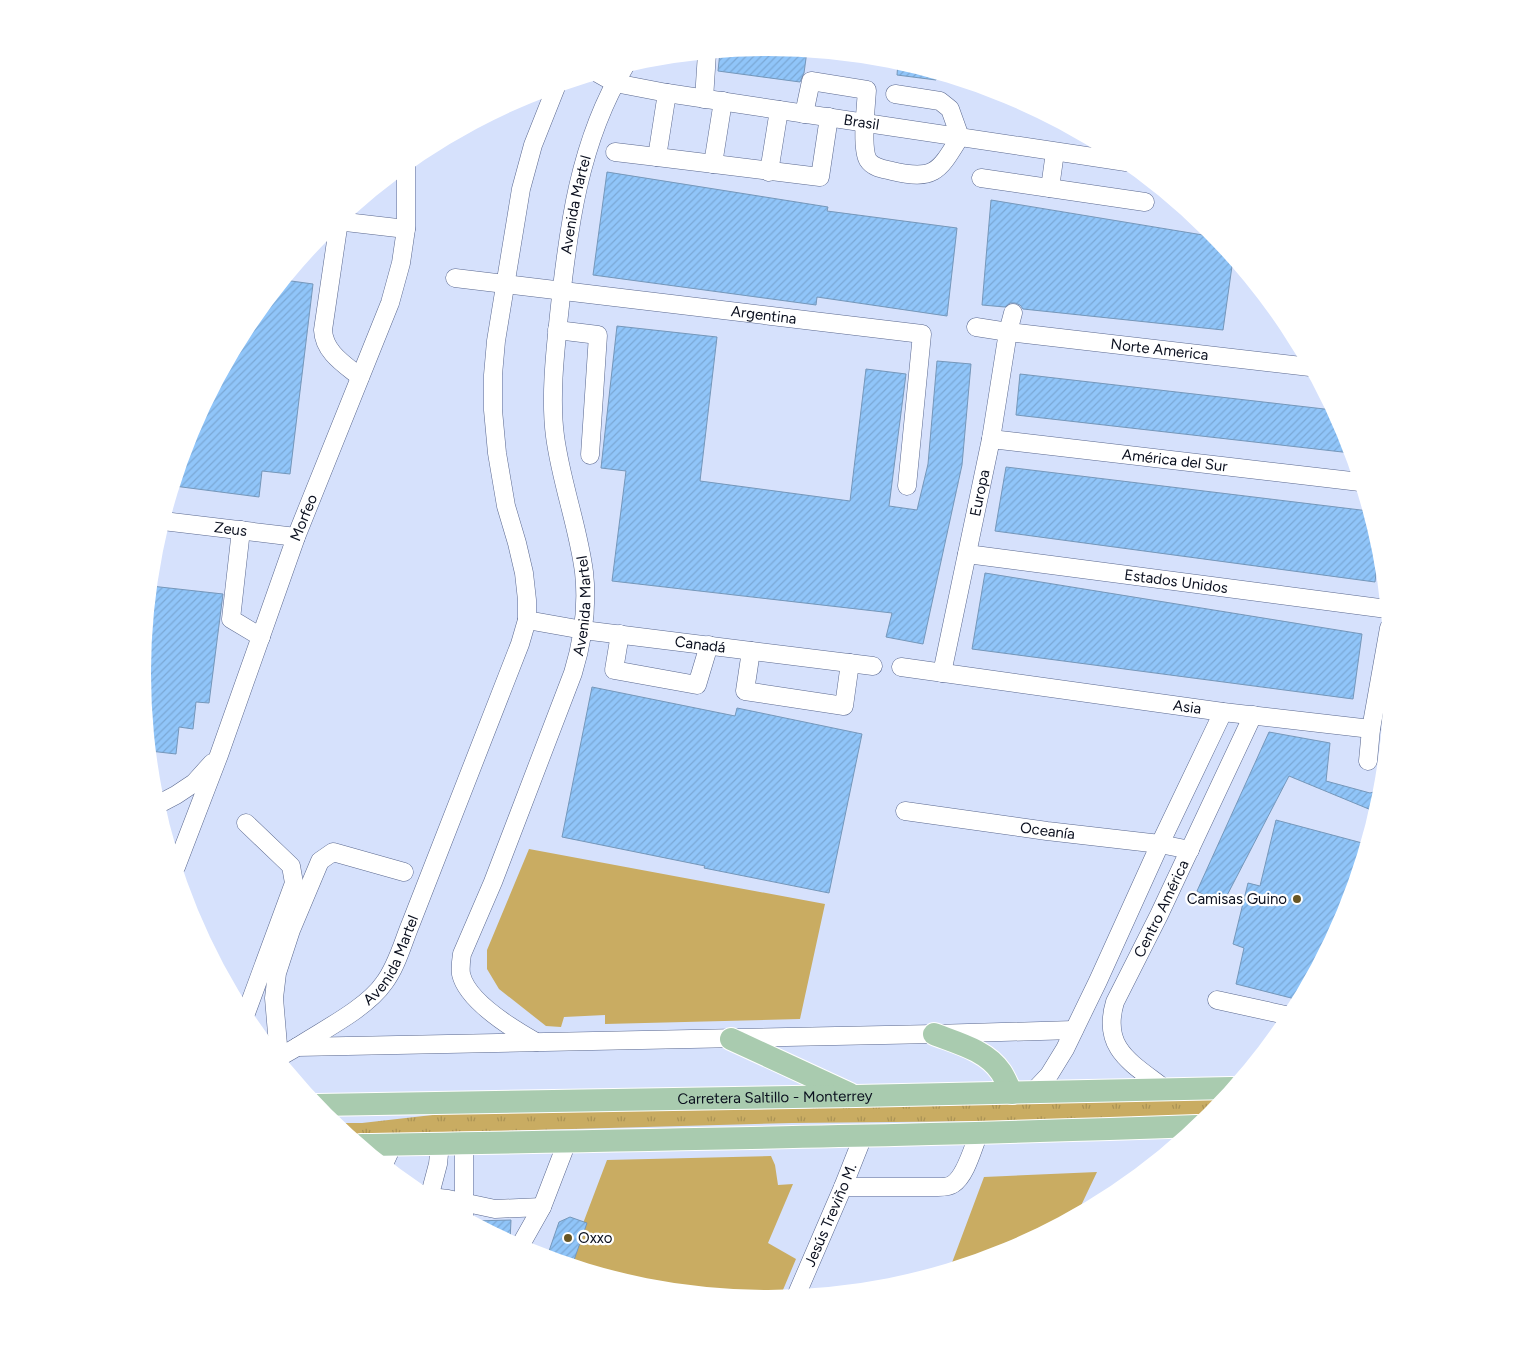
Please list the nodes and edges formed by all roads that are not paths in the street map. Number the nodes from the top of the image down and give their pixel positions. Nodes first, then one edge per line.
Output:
1 (707, 60) edge
2 (620, 74) edge
3 (606, 78) edge
4 (615, 83) junction
5 (667, 93) junction
6 (894, 94) dead end
7 (552, 95) edge
8 (704, 99) junction
9 (723, 101) junction
10 (779, 110) junction
11 (804, 114) junction
12 (830, 117) junction
13 (865, 123) junction
14 (960, 137) junction
15 (615, 152) dead end
16 (1055, 152) junction
17 (657, 157) junction
18 (1109, 160) edge
19 (713, 164) junction
20 (769, 172) junction
21 (406, 174) edge
22 (981, 178) dead end
23 (1050, 188) junction
24 (1145, 202) dead end
25 (347, 222) edge
26 (406, 229) junction
27 (337, 232) edge
28 (455, 278) dead end
29 (504, 285) junction
30 (562, 292) junction
31 (1013, 313) dead end
32 (976, 326) dead end
33 (557, 330) junction
34 (1008, 332) junction
35 (1303, 366) edge
36 (360, 377) junction
37 (991, 439) junction
38 (590, 455) dead end
39 (1354, 481) edge
40 (907, 486) dead end
41 (170, 521) edge
42 (241, 530) junction
43 (296, 536) junction
44 (967, 554) junction
45 (1381, 608) edge
46 (527, 620) junction
47 (583, 630) junction
48 (620, 634) junction
49 (261, 637) junction
50 (709, 646) junction
51 (751, 651) junction
52 (1384, 658) edge
53 (850, 663) junction
54 (873, 666) dead end
55 (901, 666) dead end
56 (942, 673) junction
57 (1223, 712) junction
58 (1253, 715) junction
59 (1371, 729) junction
60 (219, 755) junction
61 (1368, 761) dead end
62 (165, 801) edge
63 (905, 811) dead end
64 (246, 823) dead end
65 (1160, 844) junction
66 (1190, 850) junction
67 (179, 858) edge
68 (404, 872) dead end
69 (1217, 1000) dead end
70 (249, 1006) edge
71 (1281, 1014) edge
72 (1074, 1030) junction
73 (934, 1034) junction
74 (731, 1038) junction
75 (536, 1042) junction
76 (277, 1047) edge
77 (297, 1047) junction
78 (284, 1055) edge
79 (1223, 1088) edge
80 (1165, 1089) junction
81 (1022, 1093) junction
82 (856, 1096) junction
83 (468, 1102) junction
84 (327, 1105) edge
85 (339, 1117) edge
86 (1185, 1126) edge
87 (979, 1133) junction
88 (864, 1134) junction
89 (567, 1142) junction
90 (440, 1144) junction
91 (464, 1144) junction
92 (388, 1154) edge
93 (843, 1187) junction
94 (432, 1190) edge
95 (446, 1199) edge
96 (542, 1207) junction
97 (462, 1208) edge
98 (464, 1210) edge
99 (524, 1240) edge
100 (799, 1288) edge

1 - 8 street
2 - 4 street, Avenida Martel
3 - 4 street, Brasil
4 - 5 street, Brasil
4 - 30 street, Avenida Martel
5 - 8 street, Brasil
5 - 17 street
6 - 14 street
7 - 29 street, Avenida Martel
8 - 9 street, Brasil
9 - 10 street, Brasil
9 - 19 street
10 - 11 street, Brasil
10 - 20 street
11 - 12 street, Brasil
11 - 13 street
12 - 13 street, Brasil
12 - 20 street
13 - 14 street, Brasil
13 - 14 street
14 - 16 street, Brasil
15 - 17 street
16 - 18 street, Brasil
16 - 23 street
17 - 19 street
19 - 20 street
21 - 26 street, Morfeo
22 - 23 street
23 - 24 street
25 - 26 street
26 - 36 street, Morfeo
27 - 36 street
28 - 29 street, Argentina
29 - 30 street, Argentina
29 - 46 street, Avenida Martel
30 - 33 street, Avenida Martel
30 - 40 street, Argentina
31 - 34 street, Europa
32 - 34 street
33 - 38 street
33 - 47 street, Avenida Martel
34 - 35 street, Norte America
34 - 37 street, Europa
36 - 43 street, Morfeo
37 - 39 street, América del Sur
37 - 44 street, Europa
41 - 42 street, Zeus
42 - 43 street, Zeus
42 - 49 street
43 - 49 street, Morfeo
44 - 45 street, Estados Unidos
44 - 56 street, Europa
46 - 47 street, Canadá
46 - 77 street, Avenida Martel
47 - 48 street, Canadá
47 - 75 street, Avenida Martel
48 - 50 street, Canadá
48 - 50 street
49 - 60 street, Morfeo
50 - 51 street, Canadá
51 - 53 street, Canadá
51 - 53 street
52 - 59 street
53 - 54 street, Canadá
55 - 56 street, Asia
56 - 57 street, Asia
57 - 58 street, Asia
57 - 65 street, Centro América
58 - 59 street, Asia
58 - 66 street, Centro América
59 - 61 street
60 - 62 street
60 - 67 street, Morfeo
63 - 65 street, Oceanía
64 - 70 street
65 - 66 street, Oceanía
65 - 72 street, Centro América
66 - 80 street, Centro América
68 - 76 street
69 - 71 street
72 - 73 street
72 - 81 street, Centro América
73 - 74 street
73 - 81 main road
74 - 75 street
74 - 82 main road
75 - 77 street
77 - 78 street, Avenida Martel
79 - 80 main road, Carretera Saltillo - Monterrey
80 - 81 main road, Carretera Saltillo - Monterrey
81 - 82 main road, Carretera Saltillo - Monterrey
82 - 83 main road, Carretera Saltillo - Monterrey
83 - 84 main road, Carretera Saltillo - Monterrey
83 - 85 main road
86 - 87 main road
87 - 88 main road
87 - 93 street
88 - 89 main road
88 - 93 street, Jesús Treviño M.
89 - 91 main road
89 - 96 street
90 - 91 main road
90 - 92 main road
90 - 94 street
91 - 98 street
93 - 100 street, Jesús Treviño M.
95 - 97 street
96 - 98 street
96 - 99 street

